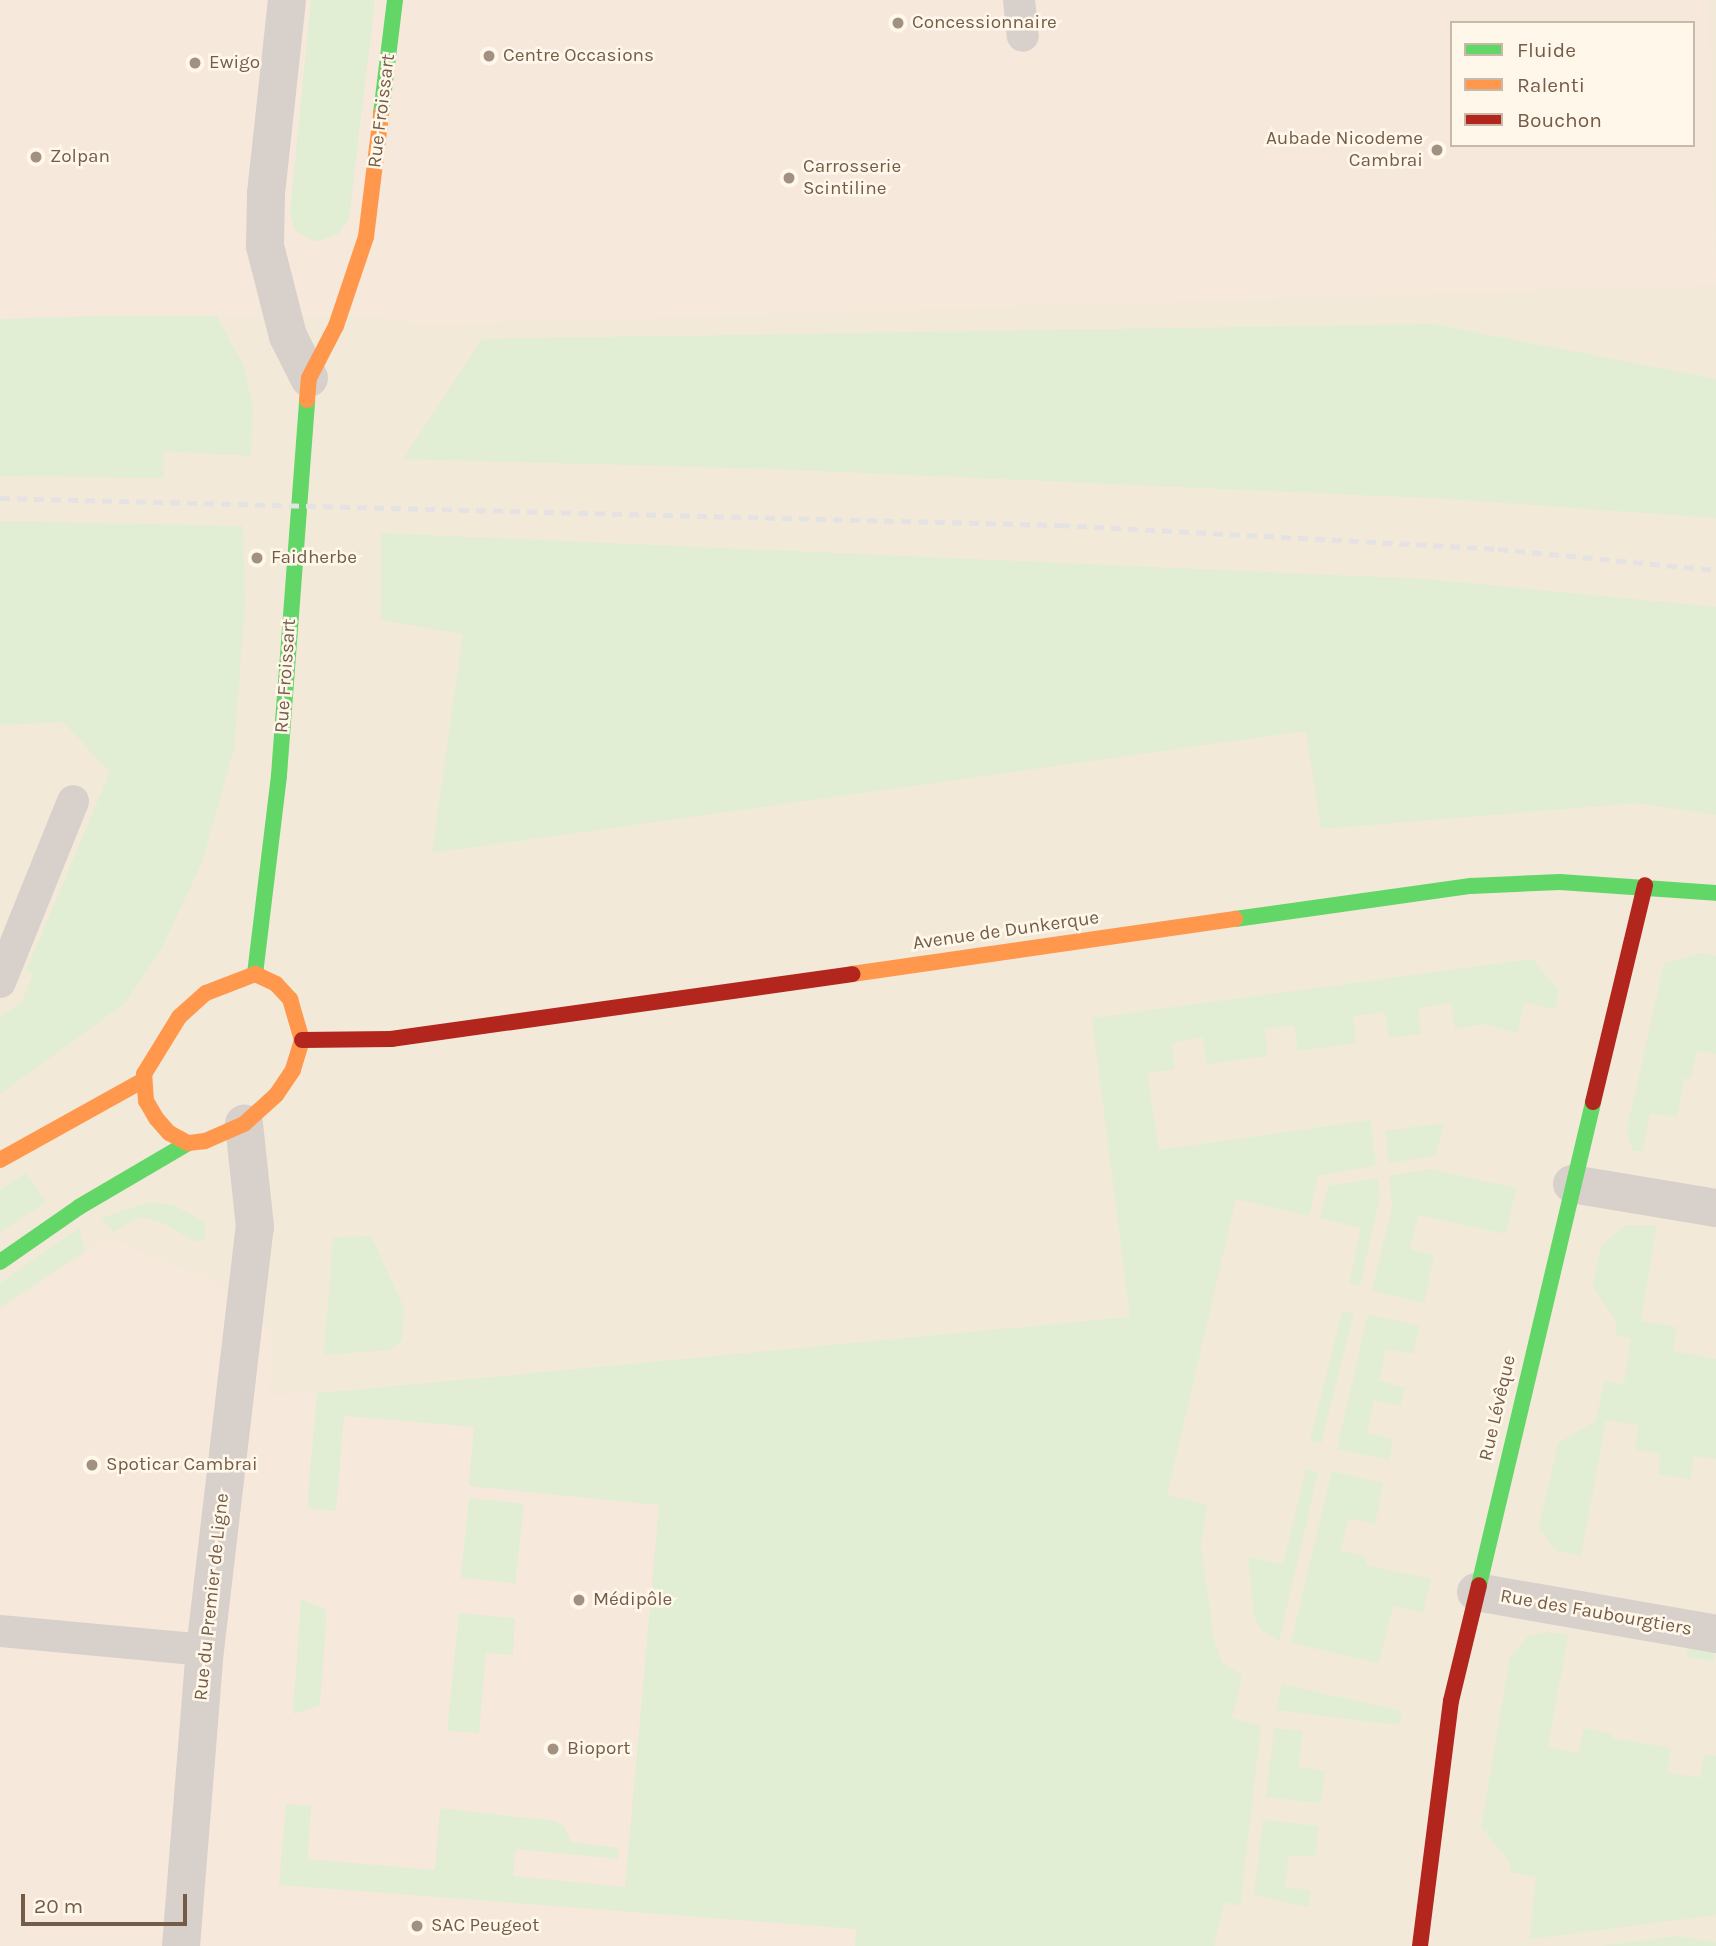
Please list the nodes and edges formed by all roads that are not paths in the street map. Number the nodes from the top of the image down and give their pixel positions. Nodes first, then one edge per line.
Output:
1 (287, 0) edge
2 (395, 0) edge
3 (1019, 0) edge
4 (1023, 36) dead end
5 (309, 378) junction
6 (73, 801) dead end
7 (1645, 885) junction
8 (1716, 894) edge
9 (255, 974) junction
10 (0, 982) edge
11 (302, 1040) junction
12 (142, 1082) junction
13 (244, 1124) junction
14 (188, 1143) junction
15 (0, 1160) edge
16 (1572, 1184) junction
17 (1716, 1209) edge
18 (0, 1262) edge
19 (1476, 1592) junction
20 (0, 1631) edge
21 (1716, 1634) edge
22 (205, 1650) junction
23 (181, 1946) edge
24 (1419, 1946) edge

1 - 5 street
2 - 5 main road, Rue Froissart
3 - 4 lane
5 - 9 main road, Rue Froissart
6 - 10 lane
7 - 8 main road, Avenue de Dunkerque
7 - 11 main road, Avenue de Dunkerque
7 - 16 main road, Rue Lévêque
9 - 11 main road
9 - 12 main road
11 - 13 main road
12 - 14 main road
12 - 15 main road
13 - 14 main road
13 - 22 street, Rue du Premier de Ligne
14 - 18 main road
16 - 17 street
16 - 19 main road, Rue Lévêque
19 - 21 street, Rue des Faubourgtiers
19 - 24 main road, Rue Lévêque
20 - 22 lane
22 - 23 street, Rue du Premier de Ligne

